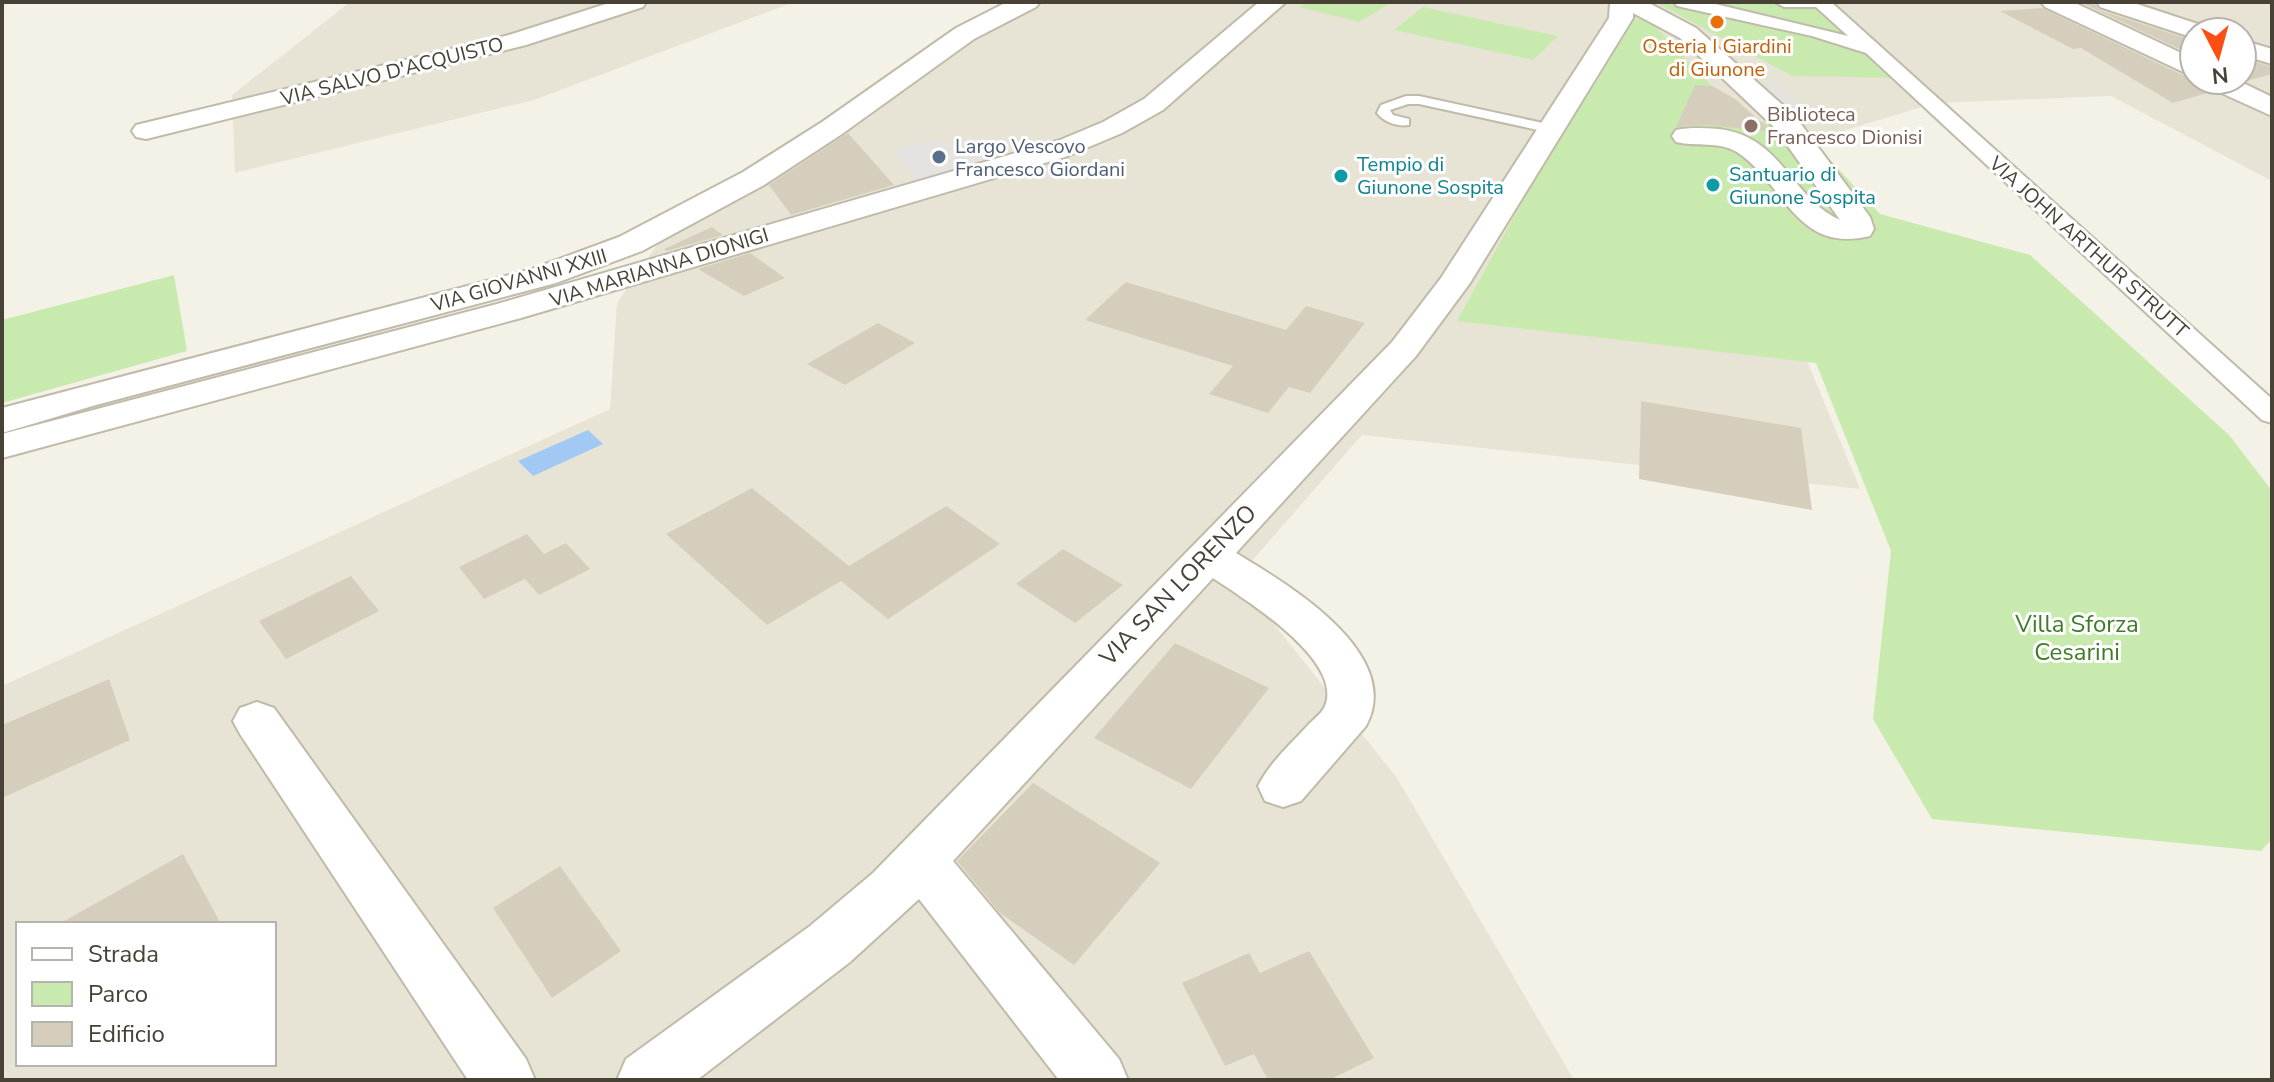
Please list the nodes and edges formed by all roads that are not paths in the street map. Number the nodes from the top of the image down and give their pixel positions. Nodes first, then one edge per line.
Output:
1 (635, 2) edge
2 (1028, 2) edge
3 (1275, 2) edge
4 (1683, 2) edge
5 (1770, 2) edge
6 (1784, 2) edge
7 (1822, 2) edge
8 (2053, 2) edge
9 (2108, 2) edge
10 (1625, 6) edge
11 (1763, 21) junction
12 (2178, 25) edge
13 (1875, 51) junction
14 (2178, 61) edge
15 (2248, 96) edge
16 (2272, 108) edge
17 (1404, 122) dead end
18 (1552, 129) junction
19 (146, 131) dead end
20 (1686, 136) dead end
21 (2272, 414) edge
22 (2, 421) edge
23 (2, 446) edge
24 (1210, 556) junction
25 (257, 721) dead end
26 (1283, 786) dead end
27 (921, 861) junction
28 (504, 1080) edge
29 (648, 1080) edge
30 (1097, 1080) edge

1 - 19 street, VIA SALVO D'ACQUISTO
2 - 22 street, VIA GIOVANNI XXIII
3 - 23 street, VIA MARIANNA DIONIGI
4 - 11 street
5 - 11 street
6 - 7 street
7 - 13 street, VIA JOHN ARTHUR STRUTT
8 - 14 street
9 - 12 street
10 - 18 street, VIA SAN LORENZO
10 - 20 street
11 - 13 street
13 - 21 street, VIA JOHN ARTHUR STRUTT
15 - 16 street
17 - 18 lane
18 - 24 street, VIA SAN LORENZO
24 - 26 street
24 - 27 street, VIA SAN LORENZO
25 - 28 street
27 - 29 street, VIA SAN LORENZO
27 - 30 street

